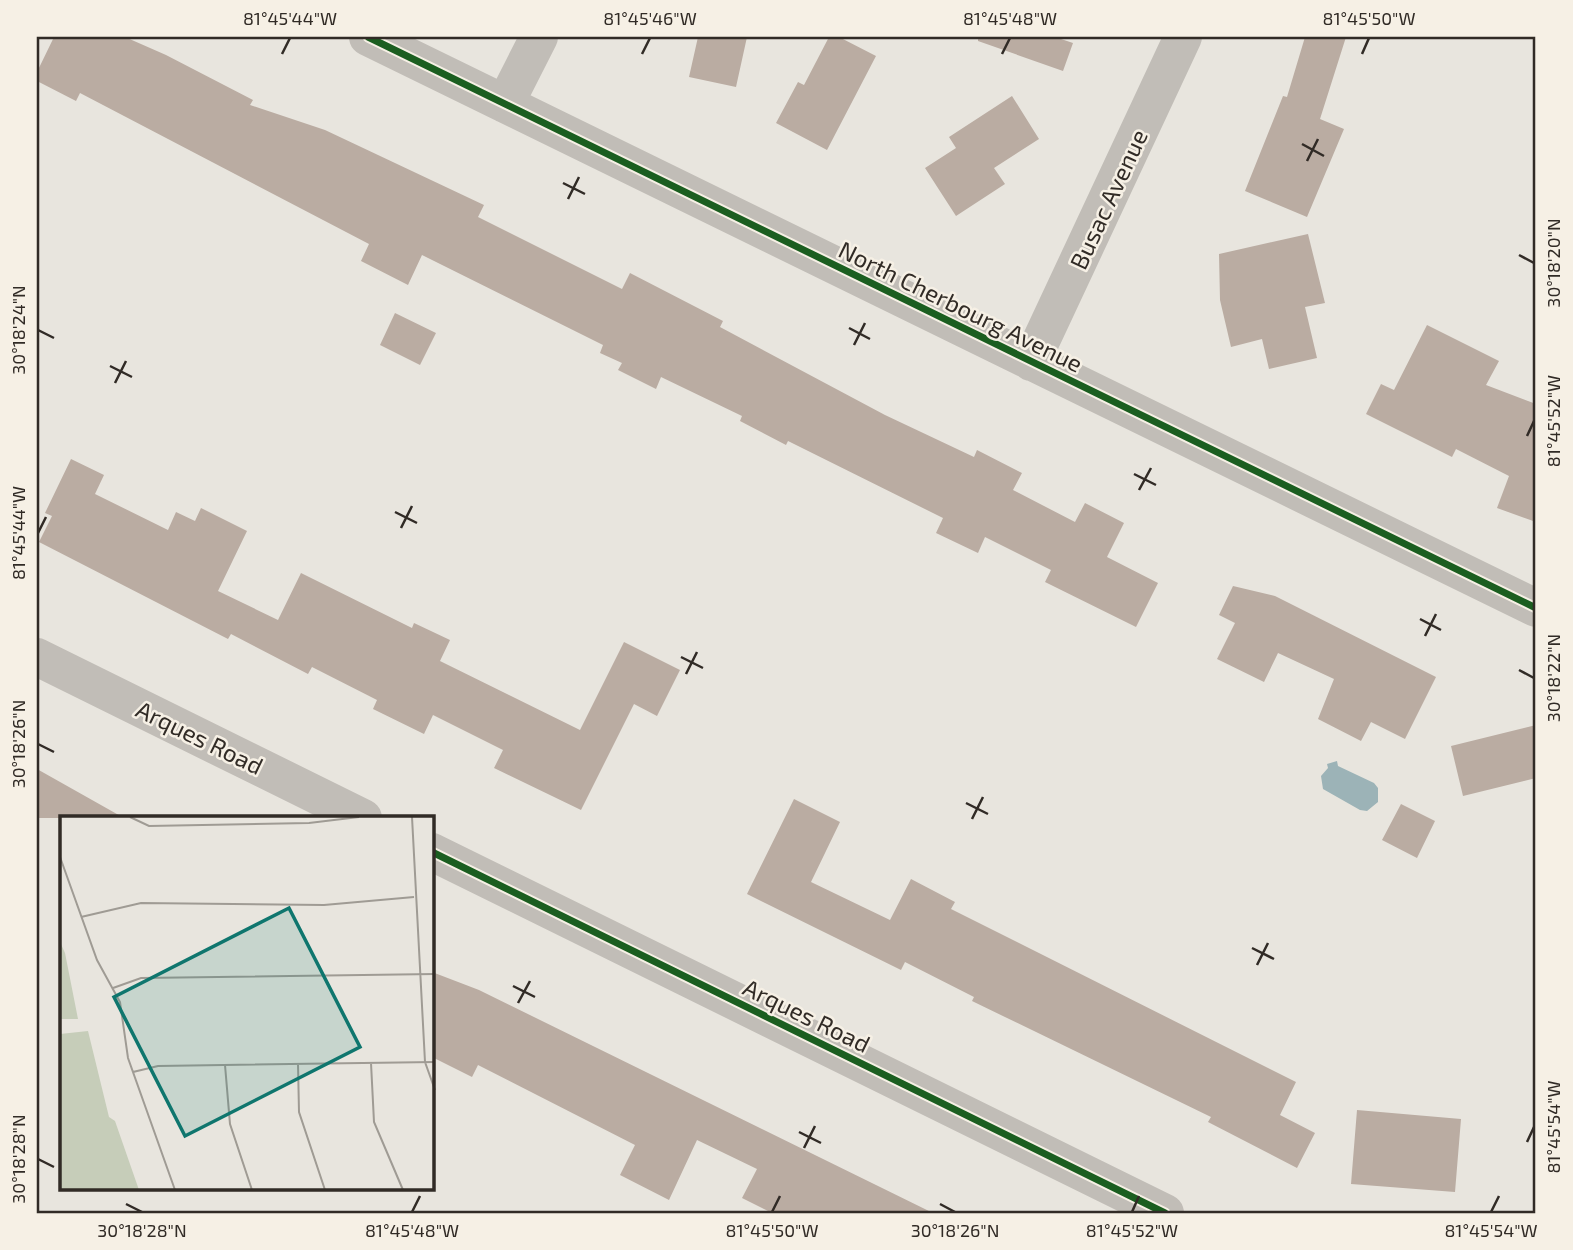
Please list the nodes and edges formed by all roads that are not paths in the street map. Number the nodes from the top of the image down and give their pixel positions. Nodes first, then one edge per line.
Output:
1 (368, 37) edge
2 (539, 37) edge
3 (1183, 37) edge
4 (505, 104) junction
5 (1031, 362) junction
6 (1536, 608) edge
7 (37, 657) edge
8 (359, 816) edge
9 (434, 853) edge
10 (1165, 1213) edge

1 - 4 street, North Cherbourg Avenue
2 - 4 street
3 - 5 street, Busac Avenue
4 - 5 street, North Cherbourg Avenue
5 - 6 street, North Cherbourg Avenue
7 - 8 street, Arques Road
9 - 10 street, Arques Road

